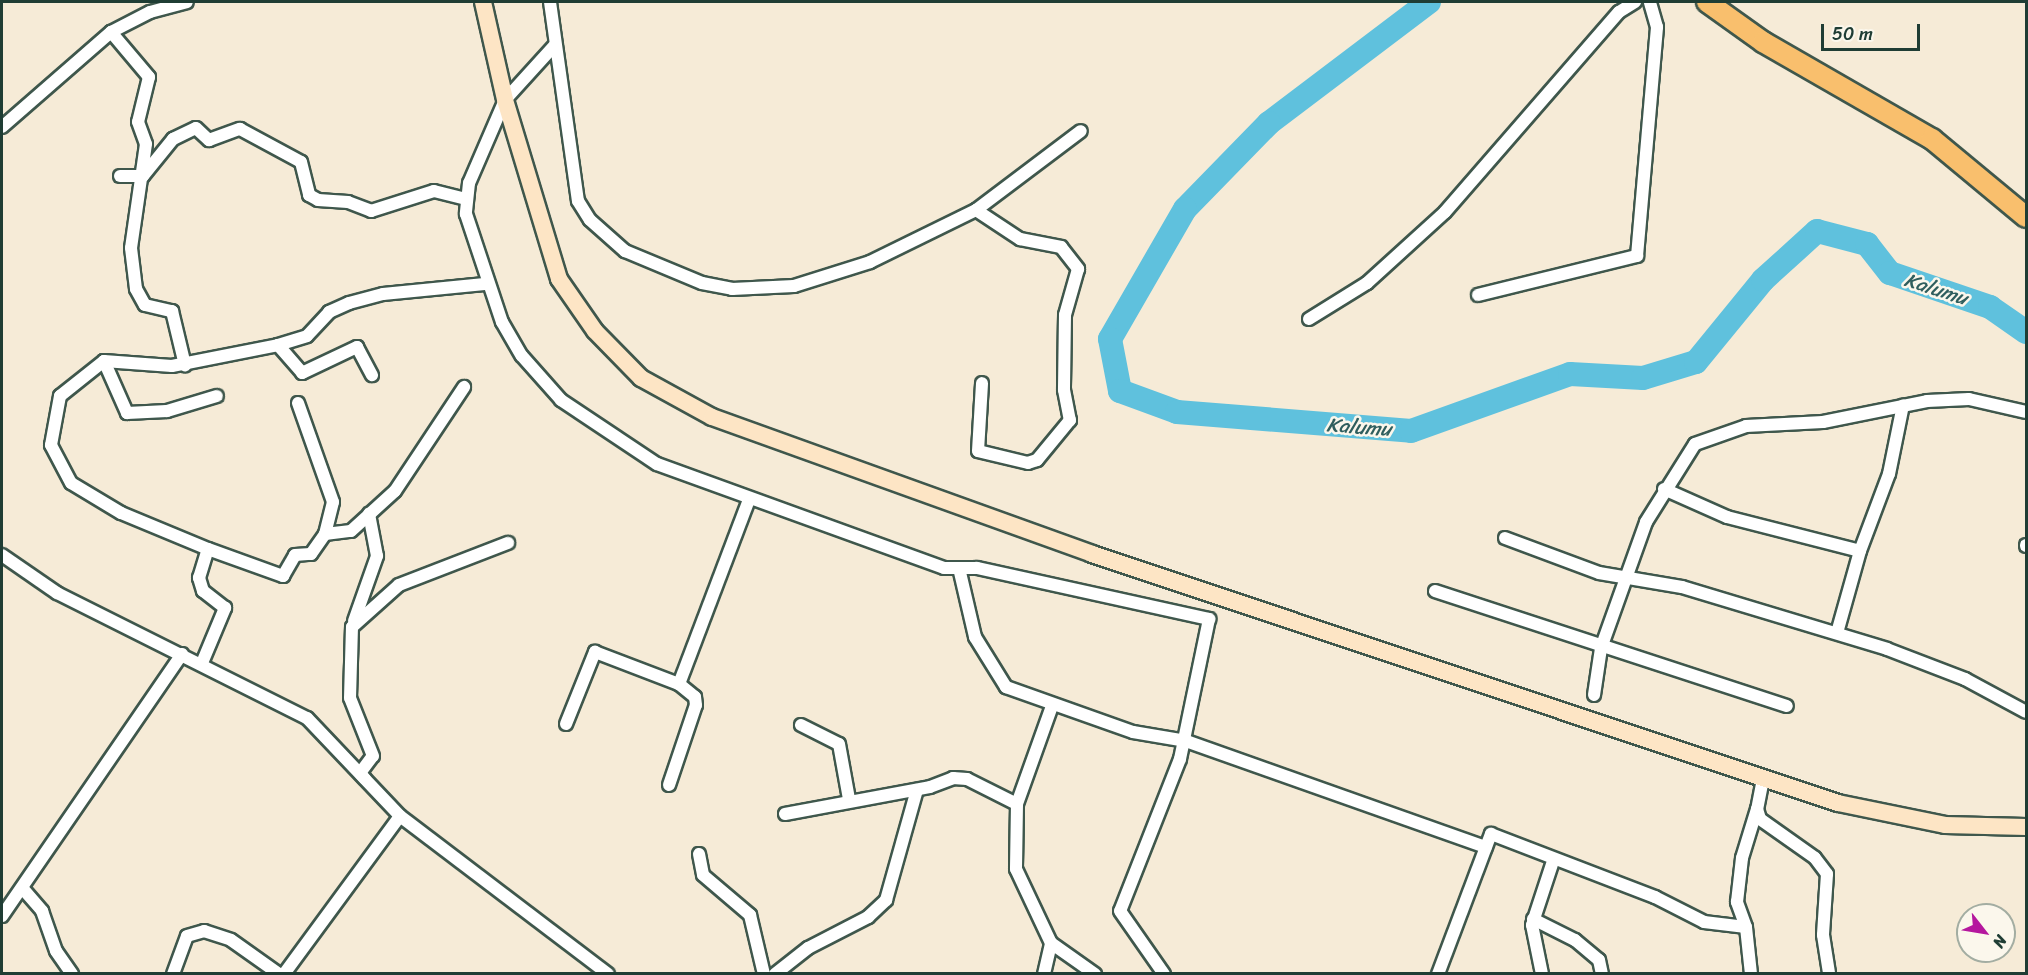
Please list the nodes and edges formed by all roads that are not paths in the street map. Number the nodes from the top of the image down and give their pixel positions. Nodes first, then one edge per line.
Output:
1 (187, 2) edge
2 (483, 2) edge
3 (550, 2) edge
4 (1635, 2) edge
5 (1650, 2) edge
6 (1707, 2) edge
7 (111, 32) junction
8 (554, 46) junction
9 (504, 100) junction
10 (2, 127) edge
11 (1081, 131) dead end
12 (120, 176) dead end
13 (143, 176) junction
14 (466, 199) junction
15 (976, 210) junction
16 (2026, 217) edge
17 (485, 284) junction
18 (1478, 295) dead end
19 (1310, 319) dead end
20 (278, 345) junction
21 (104, 361) junction
22 (184, 365) junction
23 (372, 375) dead end
24 (982, 383) dead end
25 (464, 387) dead end
26 (217, 396) dead end
27 (298, 403) dead end
28 (1903, 405) junction
29 (2026, 412) edge
30 (1664, 489) junction
31 (749, 500) junction
32 (369, 514) junction
33 (325, 534) junction
34 (1505, 538) dead end
35 (508, 543) dead end
36 (208, 549) junction
37 (1860, 551) junction
38 (2, 555) edge
39 (959, 568) junction
40 (1623, 578) junction
41 (1435, 591) dead end
42 (352, 627) junction
43 (1837, 633) junction
44 (1601, 648) junction
45 (182, 654) junction
46 (202, 663) junction
47 (679, 684) junction
48 (1594, 695) dead end
49 (1787, 705) dead end
50 (1052, 706) junction
51 (2026, 712) edge
52 (566, 724) dead end
53 (801, 725) dead end
54 (1186, 741) junction
55 (1763, 779) junction
56 (669, 785) dead end
57 (374, 789) junction
58 (917, 790) junction
59 (849, 799) junction
60 (1017, 804) junction
61 (1757, 809) junction
62 (785, 814) dead end
63 (400, 816) junction
64 (2026, 827) edge
65 (1486, 848) junction
66 (699, 854) dead end
67 (1553, 861) junction
68 (24, 890) junction
69 (2, 916) edge
70 (1533, 919) junction
71 (1746, 927) junction
72 (1051, 943) junction
73 (277, 972) edge
74 (72, 974) edge
75 (173, 974) edge
76 (608, 974) edge
77 (764, 974) edge
78 (775, 974) edge
79 (1044, 974) edge
80 (1095, 974) edge
81 (1164, 974) edge
82 (1438, 974) edge
83 (1542, 974) edge
84 (1602, 974) edge
85 (1751, 974) edge
86 (1829, 974) edge

1 - 7 street
2 - 9 main road
3 - 8 street
4 - 19 street
5 - 18 street
6 - 16 highway
7 - 10 street
7 - 13 street
8 - 9 street
8 - 15 street
9 - 14 street
9 - 55 main road
11 - 15 street
12 - 13 street
13 - 14 street
13 - 22 street
14 - 17 street
15 - 24 street
17 - 20 street
17 - 31 street
20 - 22 street
20 - 23 street
21 - 22 street
21 - 26 street
21 - 36 street
25 - 32 street
27 - 33 street
28 - 29 street
28 - 30 street
28 - 37 street
30 - 37 street
30 - 40 street
31 - 39 street
31 - 47 street
32 - 33 street
32 - 42 street
33 - 36 street
34 - 40 street
35 - 42 street
36 - 46 street
37 - 43 street
38 - 45 street
39 - 50 street
39 - 54 street
40 - 43 street
40 - 44 street
41 - 44 street
42 - 57 street
43 - 51 street
44 - 48 street
44 - 49 street
45 - 46 street
45 - 68 street
46 - 57 street
47 - 52 street
47 - 56 street
50 - 54 street
50 - 60 street
53 - 59 street
54 - 65 street
54 - 81 street
55 - 61 street
55 - 64 main road
57 - 63 street
58 - 59 street
58 - 60 street
58 - 78 street
59 - 62 street
60 - 72 street
61 - 71 street
61 - 86 street
63 - 73 street
63 - 76 street
65 - 67 street
65 - 82 street
66 - 77 street
67 - 70 street
67 - 71 street
68 - 69 street
68 - 74 street
70 - 83 street
70 - 84 street
71 - 85 street
72 - 79 street
72 - 80 street
73 - 75 street

